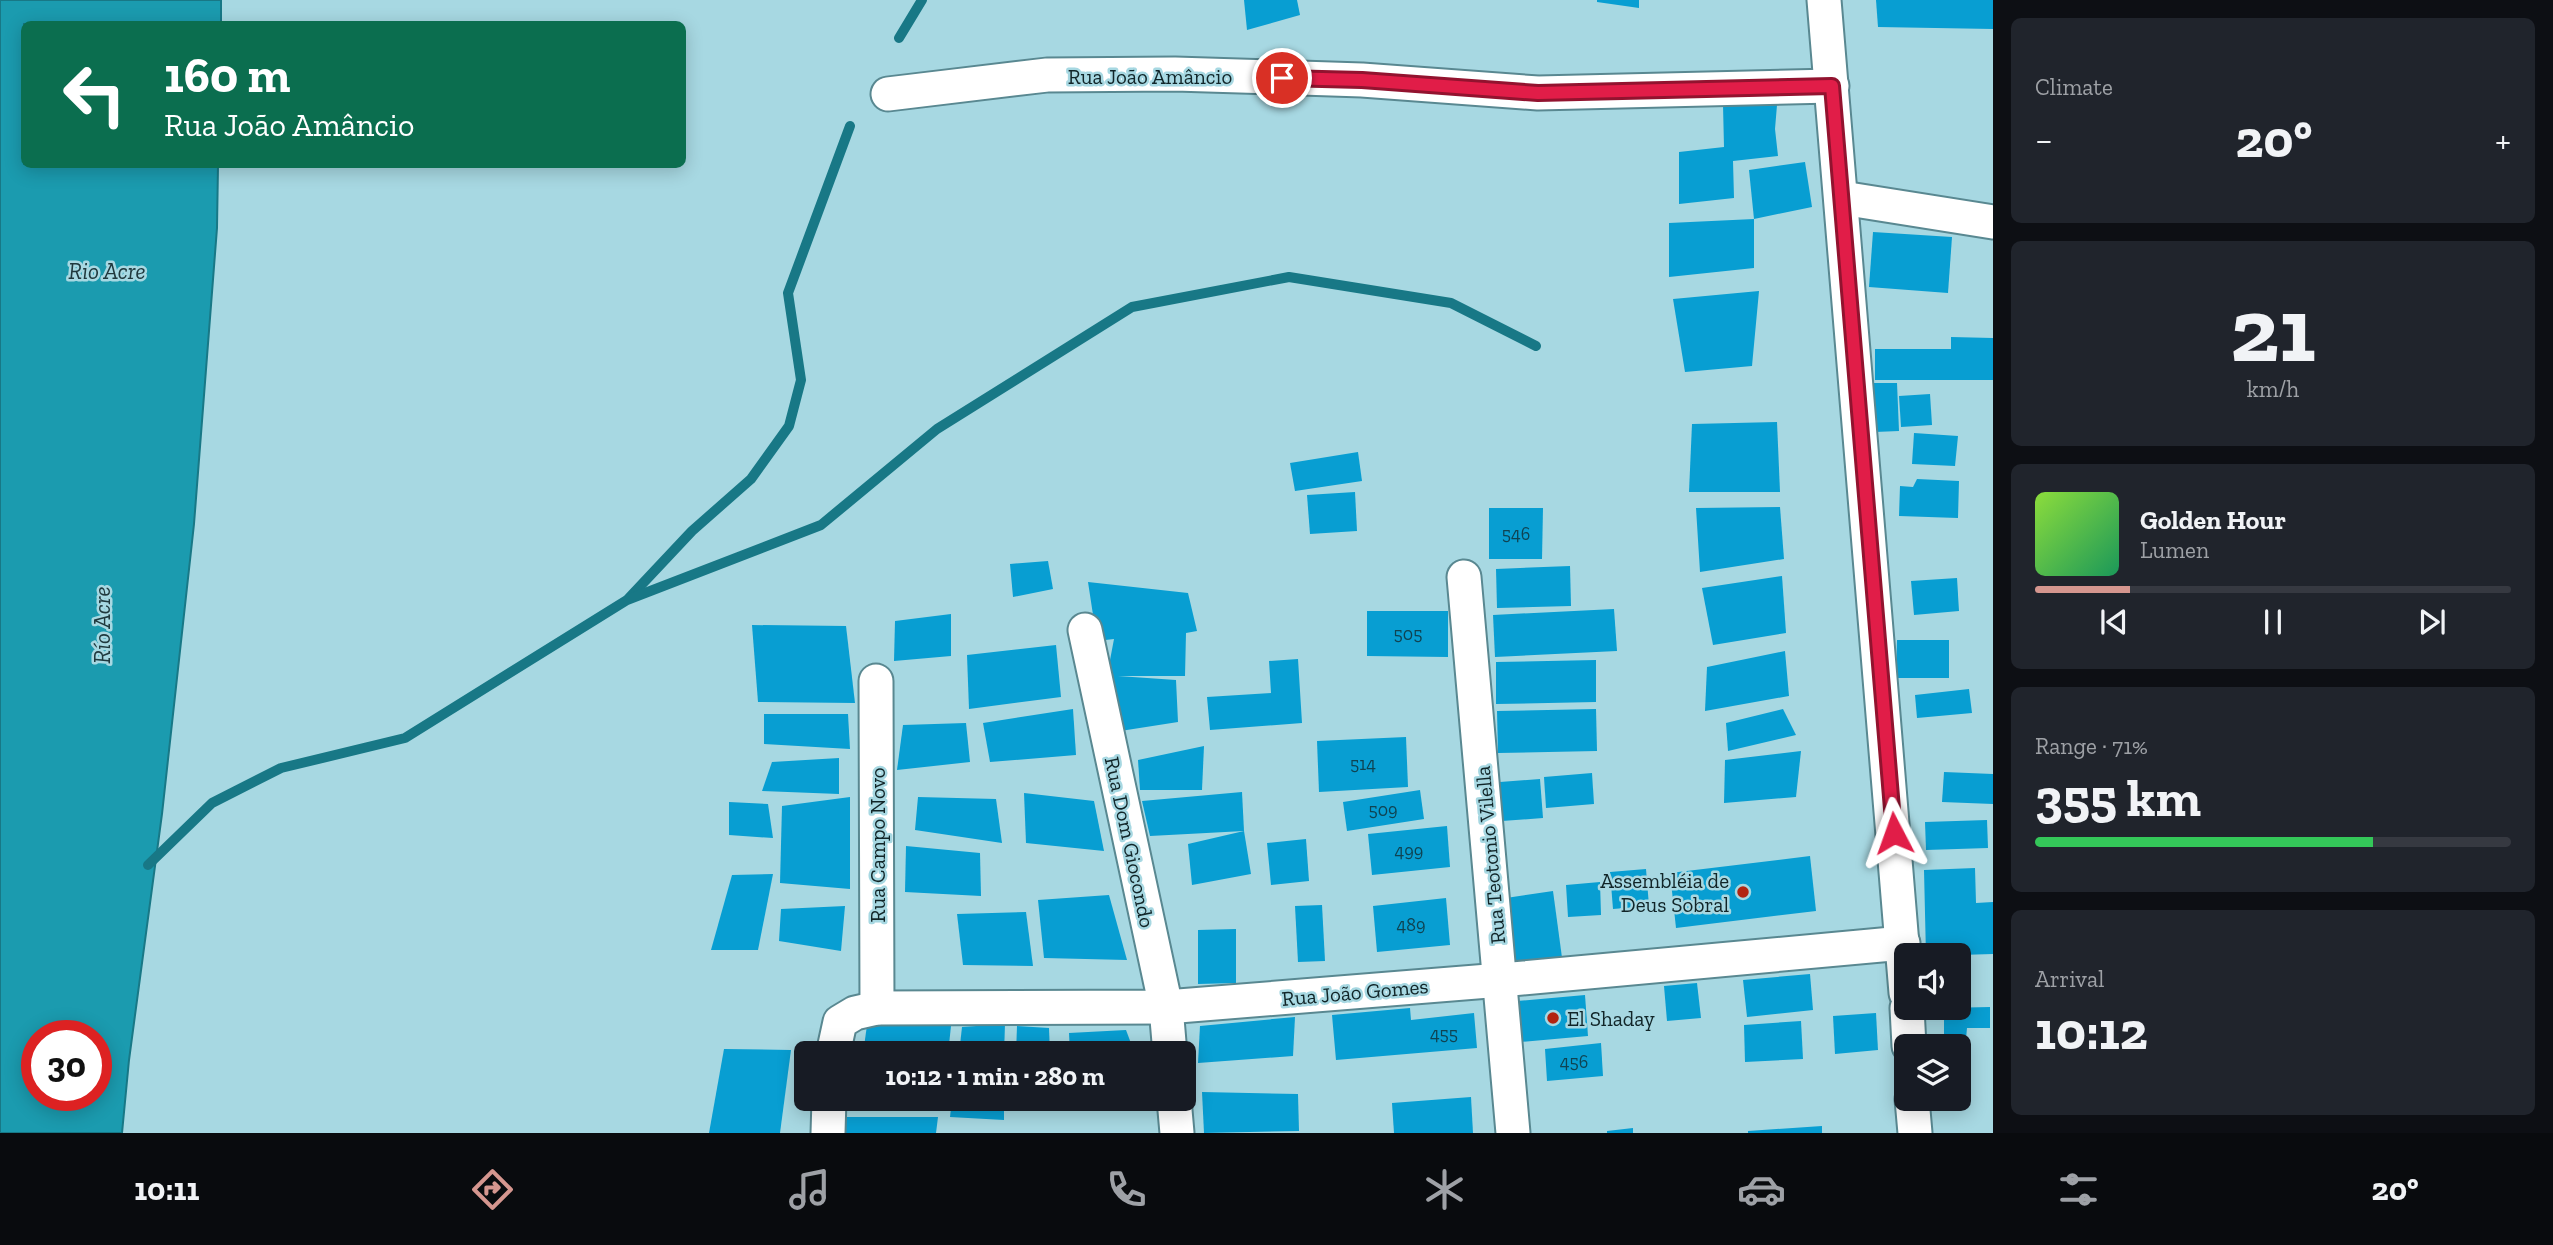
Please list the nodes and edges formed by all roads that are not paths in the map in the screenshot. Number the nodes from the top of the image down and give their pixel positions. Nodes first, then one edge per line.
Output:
1 (1824, 0) edge
2 (1832, 86) junction
3 (888, 94) dead end
4 (1842, 198) junction
5 (1993, 222) edge
6 (1464, 577) dead end
7 (1085, 630) dead end
8 (876, 681) dead end
9 (1903, 943) edge
10 (1894, 944) edge
11 (1501, 980) junction
12 (1166, 1007) junction
13 (877, 1008) junction
14 (836, 1041) edge
15 (1169, 1041) edge
16 (829, 1111) edge
17 (1175, 1111) edge
18 (1913, 1111) edge
19 (828, 1133) edge
20 (1177, 1133) edge
21 (1513, 1133) edge
22 (1914, 1133) edge

1 - 2 street
2 - 3 street, Rua João Amâncio
2 - 4 street
4 - 5 street
4 - 9 street
6 - 11 street, Rua Teotonio Vilella
7 - 12 street, Rua Dom Giocondo
8 - 13 street, Rua Campo Novo
10 - 11 street, Rua João Gomes
11 - 12 street, Rua João Gomes
11 - 21 street, Rua Teotonio Vilella
12 - 13 street, Rua João Gomes
12 - 15 street, Rua Dom Giocondo
13 - 14 street, Rua João Gomes
16 - 19 street
17 - 20 street
18 - 22 street

